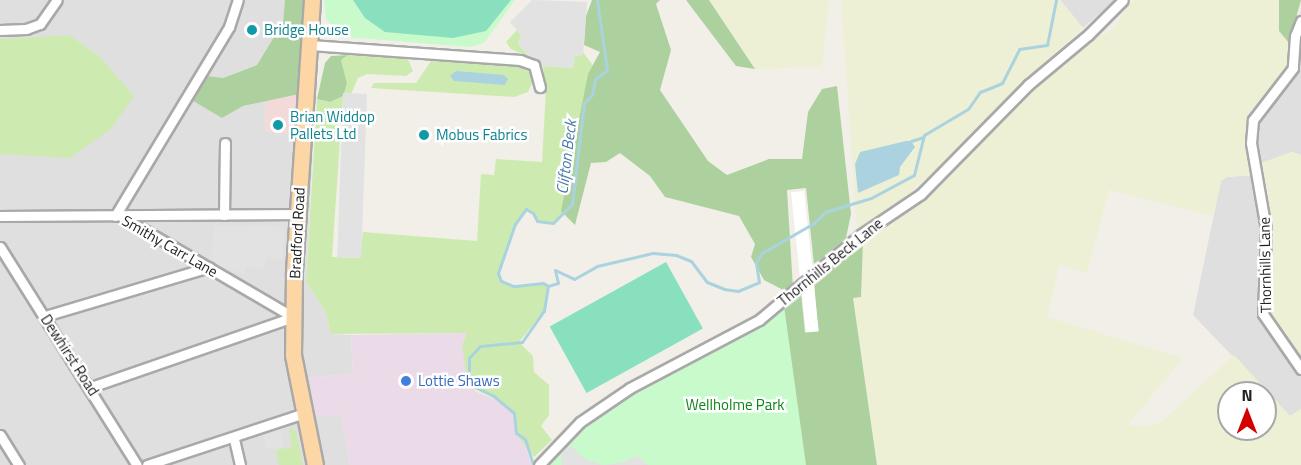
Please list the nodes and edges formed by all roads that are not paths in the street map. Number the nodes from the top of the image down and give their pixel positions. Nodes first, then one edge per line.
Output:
1 (57, 0) edge
2 (238, 0) edge
3 (312, 0) edge
4 (1123, 0) edge
5 (1301, 21) edge
6 (0, 30) edge
7 (310, 45) junction
8 (540, 87) dead end
9 (225, 143) dead end
10 (297, 214) junction
11 (224, 215) junction
12 (0, 216) edge
13 (117, 216) junction
14 (0, 247) edge
15 (209, 267) junction
16 (45, 316) junction
17 (293, 317) junction
18 (1301, 369) edge
19 (91, 387) junction
20 (304, 413) junction
21 (0, 435) edge
22 (234, 439) junction
23 (19, 465) edge
24 (137, 465) edge
25 (147, 465) edge
26 (240, 465) edge
27 (315, 465) edge
28 (539, 465) edge

1 - 6 street
2 - 13 street
3 - 7 main road, Bradford Road
4 - 28 street, Thornhills Beck Lane
5 - 18 street, Thornhills Lane
7 - 8 street
7 - 10 main road, Bradford Road
9 - 11 street
10 - 11 street
10 - 17 main road, Bradford Road
11 - 13 street
12 - 13 street, Smithy Carr Lane
13 - 15 street, Smithy Carr Lane
14 - 16 street, Dewhirst Road
15 - 16 street
15 - 17 street, Smithy Carr Lane
16 - 19 street, Dewhirst Road
17 - 19 street
17 - 20 main road, Bradford Road
19 - 24 street, Dewhirst Road
20 - 22 street
20 - 27 main road, Bradford Road
21 - 23 street
22 - 25 street
22 - 26 street

